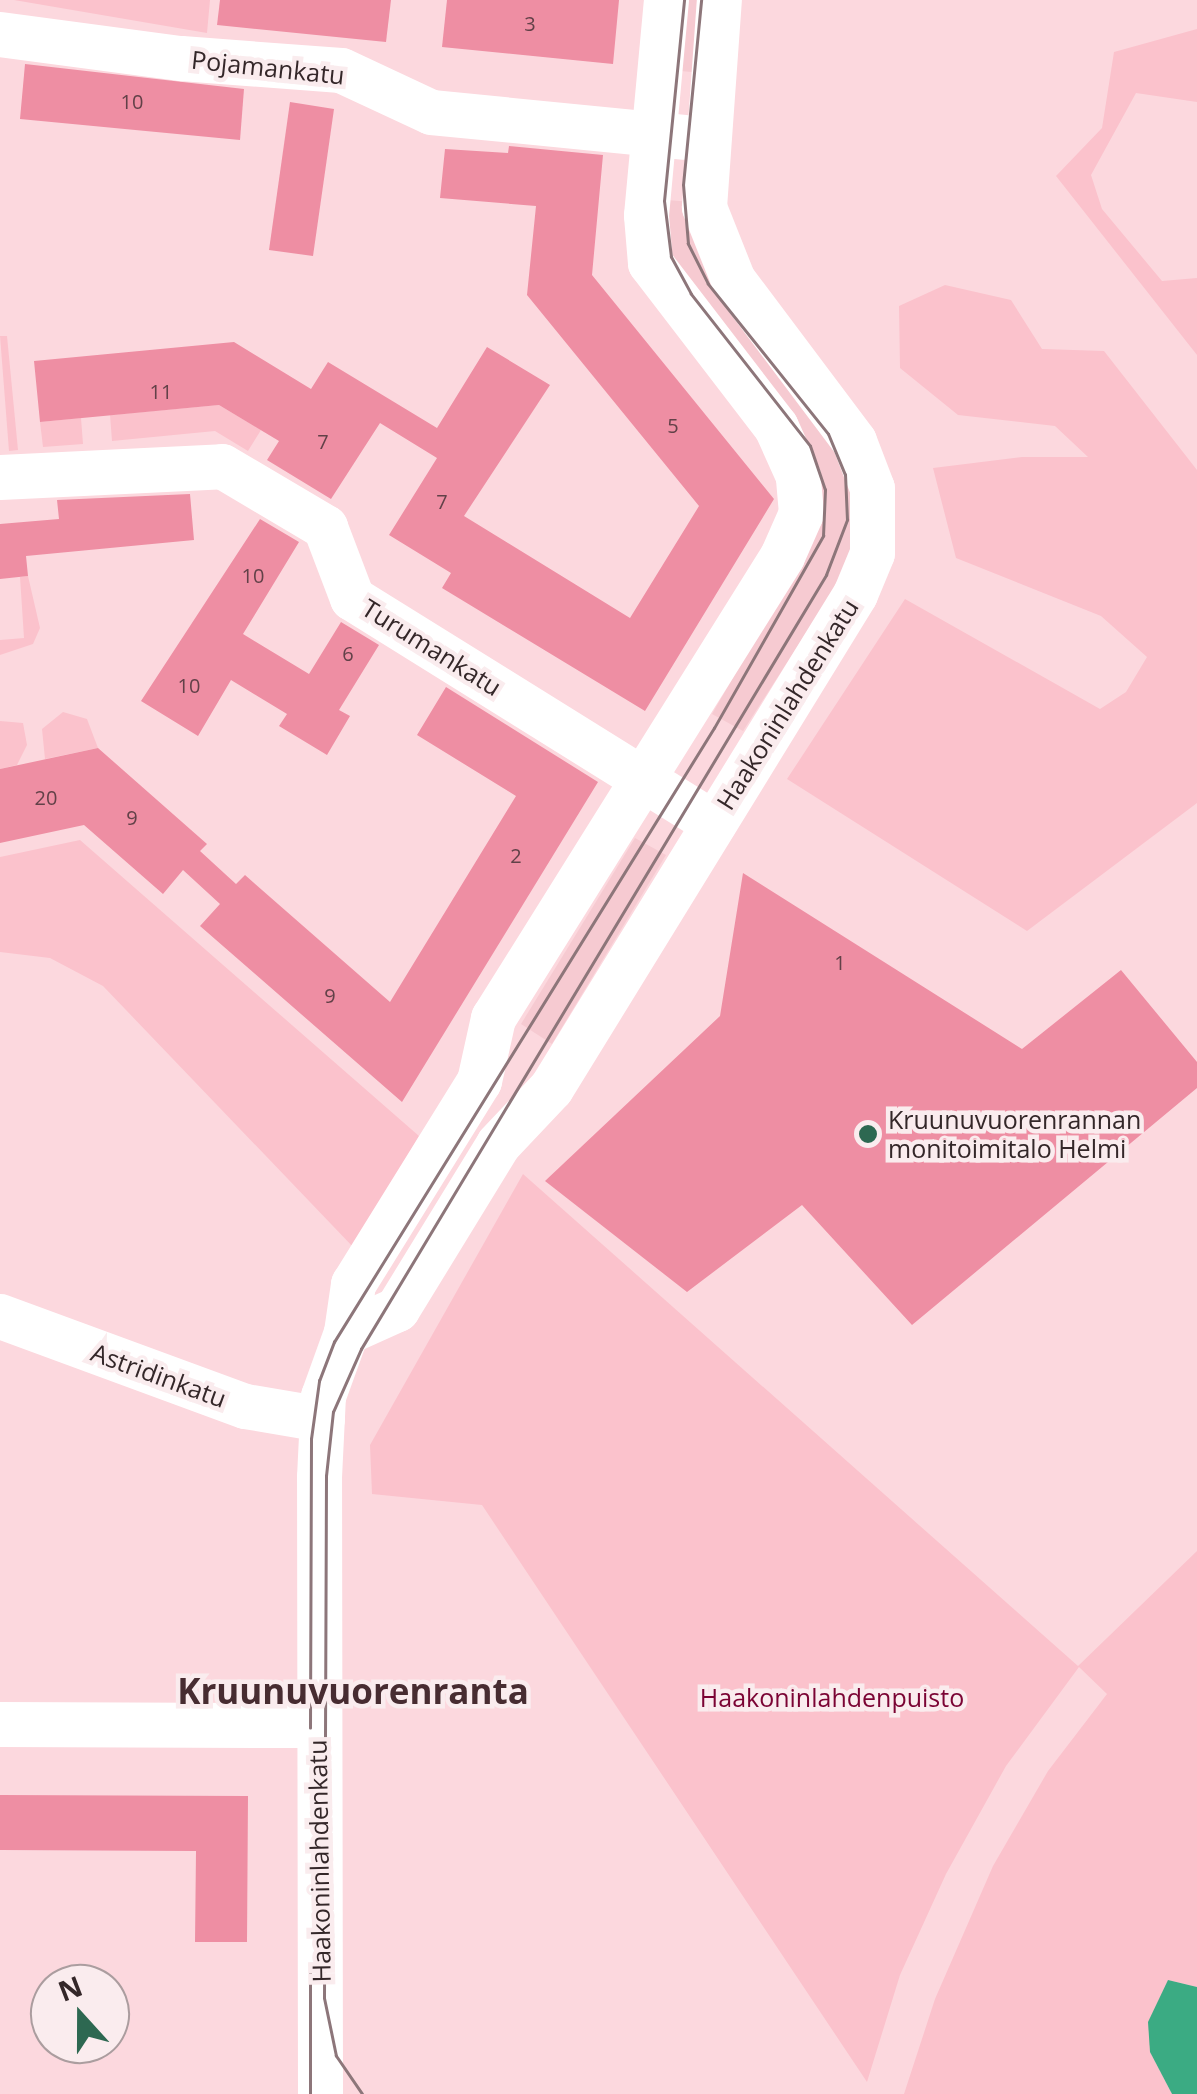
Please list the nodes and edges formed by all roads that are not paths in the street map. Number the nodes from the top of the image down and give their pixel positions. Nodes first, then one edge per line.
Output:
1 (666, 0) edge
2 (719, 0) edge
3 (0, 34) edge
4 (653, 134) junction
5 (706, 139) junction
6 (0, 477) edge
7 (642, 779) junction
8 (714, 823) junction
9 (0, 1316) edge
10 (346, 1332) junction
11 (322, 1419) junction
12 (0, 1724) edge
13 (318, 1725) junction
14 (320, 2094) edge

1 - 4 street, Haakoninlahdenkatu
2 - 5 street, Haakoninlahdenkatu
3 - 4 street, Pojamankatu
4 - 5 street, Pojamankatu
4 - 7 street, Haakoninlahdenkatu
5 - 8 street, Haakoninlahdenkatu
6 - 7 street, Turumankatu
7 - 8 street, Turumankatu
7 - 10 street, Haakoninlahdenkatu
8 - 10 street, Haakoninlahdenkatu
9 - 11 street, Astridinkatu
10 - 11 street, Haakoninlahdenkatu
11 - 13 street, Haakoninlahdenkatu
12 - 13 street
13 - 14 street, Haakoninlahdenkatu

